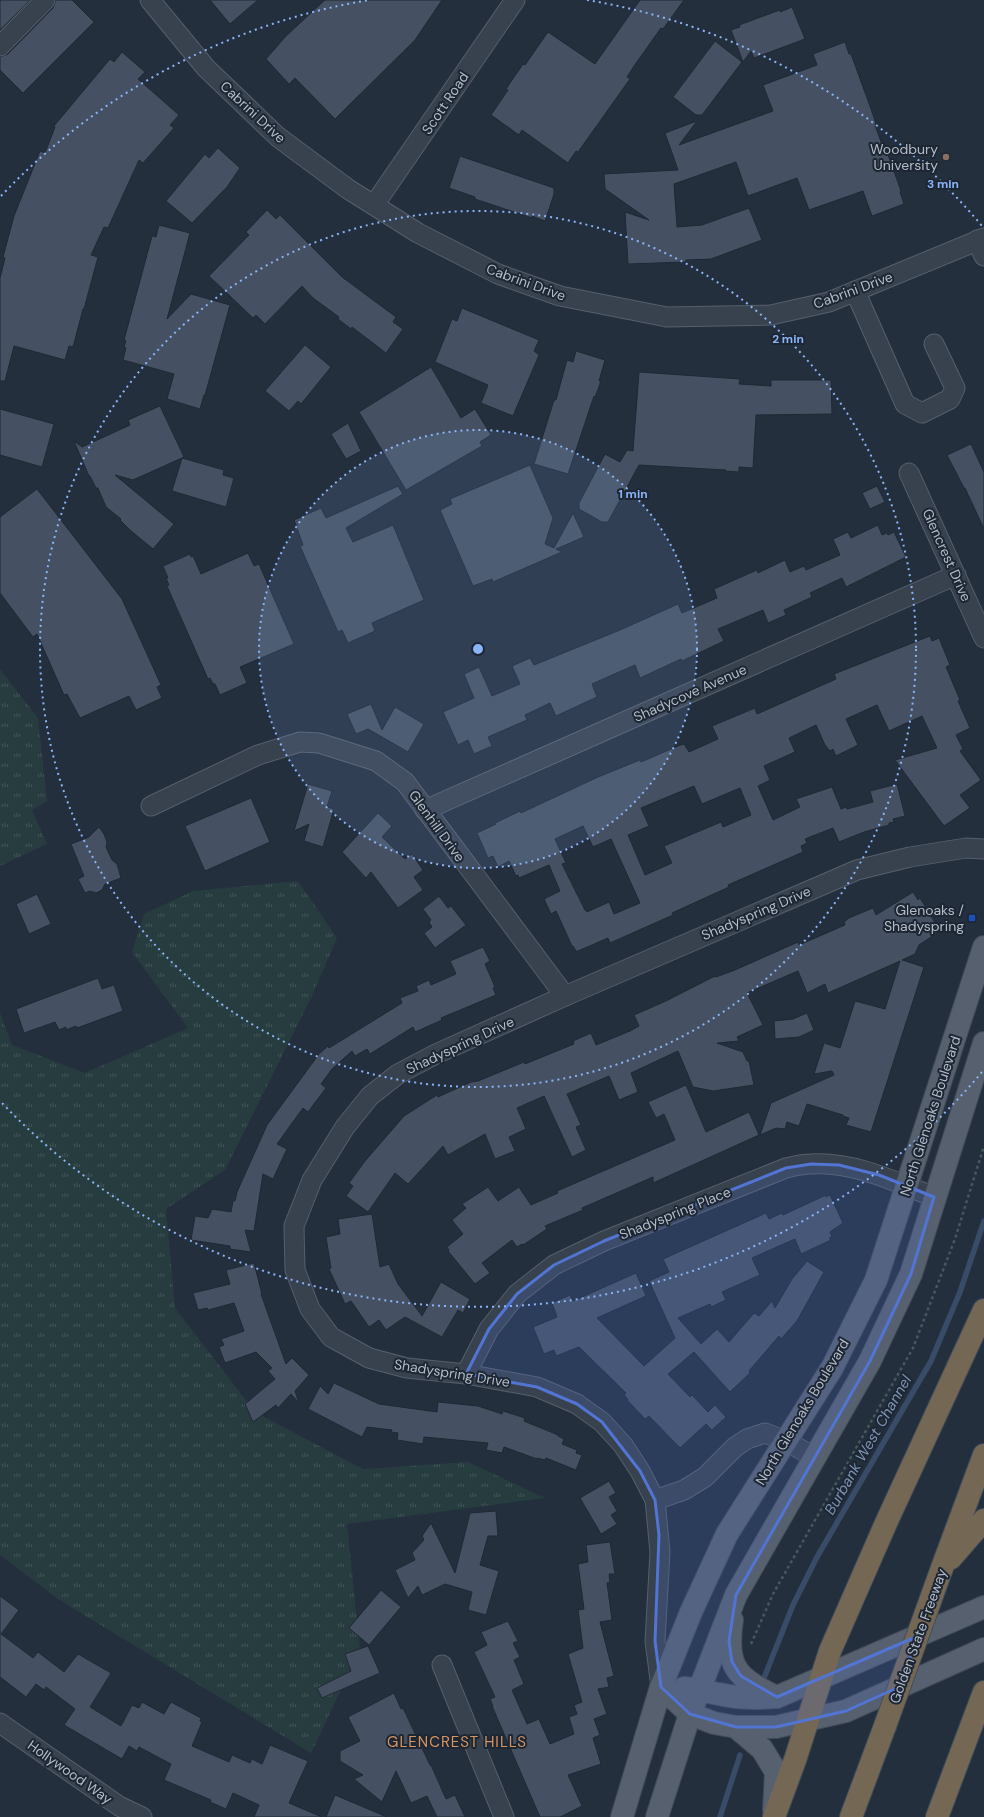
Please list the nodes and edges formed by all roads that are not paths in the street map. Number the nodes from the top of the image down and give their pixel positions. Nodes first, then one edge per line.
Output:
1 (45, 0) edge
2 (150, 0) edge
3 (515, 0) edge
4 (0, 46) edge
5 (374, 205) junction
6 (982, 245) edge
7 (855, 291) junction
8 (934, 344) dead end
9 (910, 473) dead end
10 (956, 575) junction
11 (984, 638) edge
12 (151, 806) dead end
13 (425, 810) junction
14 (984, 849) edge
15 (984, 947) edge
16 (565, 996) junction
17 (984, 1044) edge
18 (907, 1186) junction
19 (934, 1197) junction
20 (984, 1310) edge
21 (466, 1374) junction
22 (786, 1441) junction
23 (984, 1455) edge
24 (814, 1457) junction
25 (655, 1500) junction
26 (984, 1520) edge
27 (942, 1568) junction
28 (736, 1595) junction
29 (984, 1607) edge
30 (984, 1649) edge
31 (442, 1665) dead end
32 (820, 1679) junction
33 (661, 1687) junction
34 (699, 1689) junction
35 (984, 1692) edge
36 (777, 1698) junction
37 (690, 1714) junction
38 (807, 1720) junction
39 (0, 1723) edge
40 (736, 1727) junction
41 (142, 1817) edge
42 (504, 1817) edge
43 (622, 1817) edge
44 (657, 1817) edge
45 (774, 1817) edge
46 (851, 1817) edge
47 (937, 1817) edge

1 - 4 street
2 - 5 street, Cabrini Drive
3 - 5 street, Scott Road
5 - 7 street, Cabrini Drive
6 - 7 street, Cabrini Drive
7 - 8 street
9 - 10 street, Glencrest Drive
10 - 11 street, Glencrest Drive
10 - 13 street, Shadycove Avenue
12 - 13 street, Glenhill Drive
13 - 16 street, Glenhill Drive
14 - 16 street, Shadyspring Drive
15 - 18 main road, North Glenoaks Boulevard
16 - 21 street, Shadyspring Drive
17 - 19 main road, North Glenoaks Boulevard
18 - 19 street, Shadyspring Place
18 - 21 street, Shadyspring Place
18 - 22 main road, North Glenoaks Boulevard
19 - 24 main road, North Glenoaks Boulevard
20 - 32 highway
21 - 25 street, Shadyspring Drive
22 - 24 street
22 - 25 street
22 - 33 main road, North Glenoaks Boulevard
23 - 27 highway, Golden State Freeway
24 - 28 main road, North Glenoaks Boulevard
25 - 33 street, Shadyspring Drive
26 - 27 highway
27 - 46 highway, Golden State Freeway, bridge
28 - 34 main road, North Glenoaks Boulevard
28 - 36 main road
29 - 32 main road
30 - 38 main road
31 - 42 street
32 - 36 main road
32 - 38 highway
33 - 34 main road
33 - 37 main road
33 - 43 main road, North Glenoaks Boulevard
34 - 36 main road
34 - 37 main road, North Glenoaks Boulevard
35 - 47 highway
37 - 40 main road
37 - 44 main road, North Glenoaks Boulevard
38 - 40 main road
38 - 45 highway
39 - 41 street, Hollywood Way
40 - 45 main road

